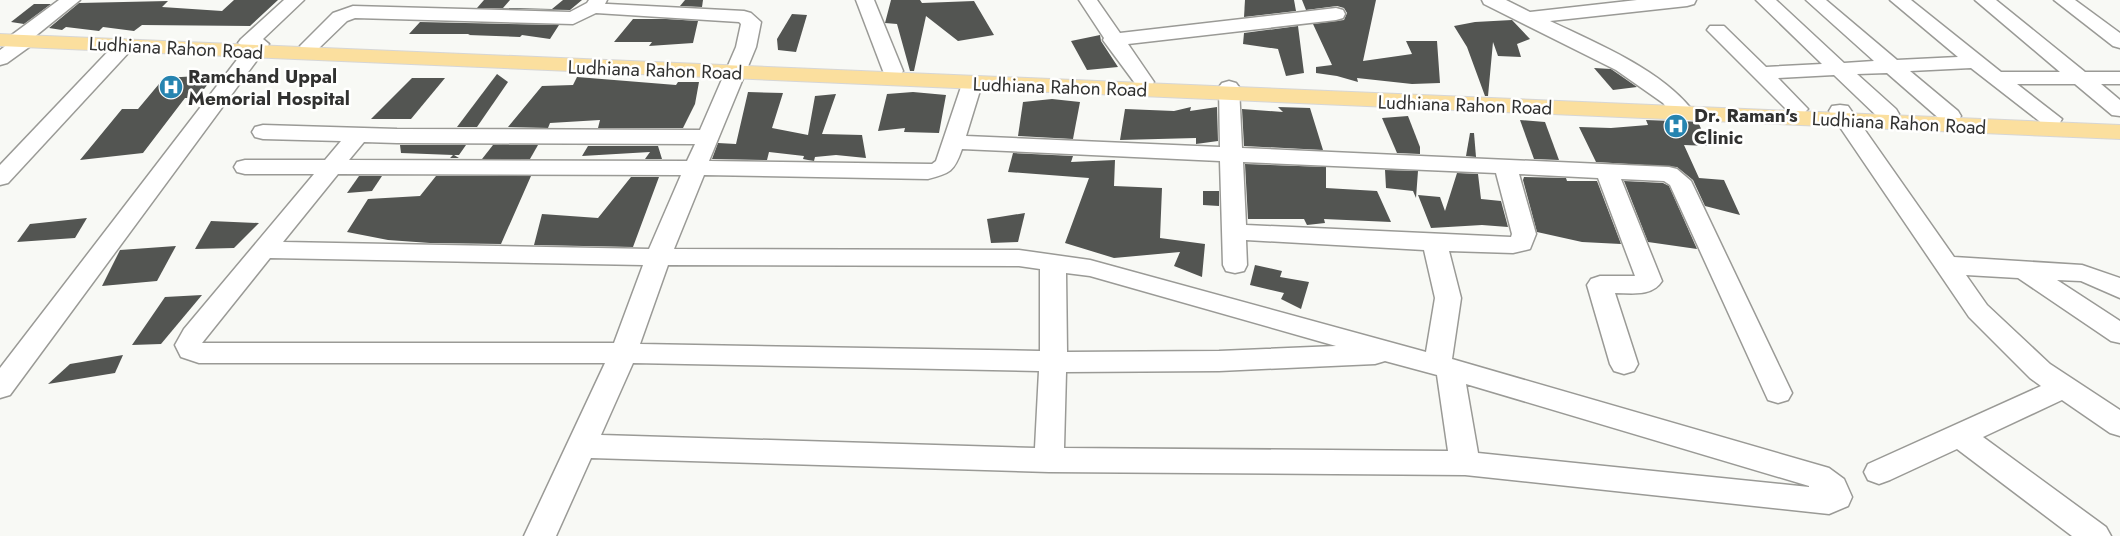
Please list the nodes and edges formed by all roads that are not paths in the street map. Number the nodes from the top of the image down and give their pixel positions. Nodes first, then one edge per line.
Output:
1 (71, 0) edge
2 (295, 0) edge
3 (865, 0) edge
4 (1088, 0) edge
5 (1491, 0) edge
6 (1687, 0) edge
7 (1765, 0) edge
8 (1814, 0) edge
9 (1899, 0) edge
10 (1984, 0) edge
11 (2063, 0) edge
12 (596, 4) edge
13 (1336, 14) dead end
14 (1526, 18) junction
15 (1717, 30) dead end
16 (14, 38) edge
17 (1113, 40) junction
18 (2120, 42) edge
19 (124, 46) junction
20 (253, 46) junction
21 (310, 46) junction
22 (0, 59) edge
23 (1976, 62) junction
24 (1896, 68) junction
25 (736, 69) junction
26 (893, 71) junction
27 (1841, 71) junction
28 (1762, 73) junction
29 (1996, 78) junction
30 (2079, 78) junction
31 (2120, 78) edge
32 (1144, 82) junction
33 (972, 84) junction
34 (1229, 91) junction
35 (1681, 109) junction
36 (1797, 109) junction
37 (2120, 110) edge
38 (1888, 114) junction
39 (1844, 116) junction
40 (1950, 116) junction
41 (2051, 119) junction
42 (2120, 123) edge
43 (263, 132) dead end
44 (2120, 132) edge
45 (358, 135) junction
46 (708, 137) junction
47 (953, 142) junction
48 (1232, 154) junction
49 (245, 167) dead end
50 (1506, 167) junction
51 (330, 168) junction
52 (695, 168) junction
53 (1606, 170) junction
54 (0, 178) edge
55 (1234, 232) junction
56 (1435, 243) junction
57 (263, 250) junction
58 (658, 257) junction
59 (1053, 262) junction
60 (1235, 265) dead end
61 (1945, 265) junction
62 (2024, 270) junction
63 (2120, 289) edge
64 (2120, 334) edge
65 (624, 352) junction
66 (1394, 353) junction
67 (1053, 361) junction
68 (1624, 364) dead end
69 (1444, 367) junction
70 (0, 388) edge
71 (2064, 388) junction
72 (1778, 393) dead end
73 (2120, 425) edge
74 (1959, 435) junction
75 (582, 446) junction
76 (1049, 460) junction
77 (1465, 463) junction
78 (1879, 472) dead end
79 (540, 536) edge
80 (2095, 536) edge

1 - 16 street
2 - 20 street
3 - 26 street
4 - 17 street
5 - 14 street
6 - 14 street
7 - 27 street
8 - 24 street
9 - 23 street
10 - 30 street
11 - 18 street
12 - 21 street
12 - 25 street
13 - 17 street
14 - 35 street
15 - 28 street
16 - 19 main road, Ludhiana Rahon Road
16 - 20 main road, Ludhiana Rahon Road
16 - 22 street
17 - 32 street
19 - 20 main road, Ludhiana Rahon Road
19 - 54 street
20 - 21 main road, Ludhiana Rahon Road
20 - 25 main road, Ludhiana Rahon Road
20 - 70 street
21 - 25 main road, Ludhiana Rahon Road
23 - 24 street
23 - 29 street
24 - 27 street
24 - 40 street
25 - 26 main road, Ludhiana Rahon Road
25 - 33 main road, Ludhiana Rahon Road
25 - 46 street
26 - 32 main road, Ludhiana Rahon Road
27 - 28 street
27 - 38 street
28 - 36 street
29 - 30 street
29 - 41 street
30 - 31 street
30 - 37 street
32 - 34 main road, Ludhiana Rahon Road
33 - 34 main road, Ludhiana Rahon Road
33 - 47 street
34 - 35 main road, Ludhiana Rahon Road
34 - 48 street
35 - 36 main road, Ludhiana Rahon Road
35 - 39 main road, Ludhiana Rahon Road
36 - 39 main road, Ludhiana Rahon Road
38 - 39 main road, Ludhiana Rahon Road
38 - 40 main road, Ludhiana Rahon Road
39 - 44 main road, Ludhiana Rahon Road
39 - 61 street
40 - 41 main road, Ludhiana Rahon Road
41 - 42 main road, Ludhiana Rahon Road
43 - 45 street
45 - 46 street
45 - 51 street
46 - 52 street
47 - 48 street
47 - 52 street
48 - 50 street
48 - 55 street
49 - 51 street
50 - 53 street
50 - 56 street
51 - 52 street
51 - 57 street
52 - 58 street
53 - 68 street
53 - 72 street
55 - 56 street
55 - 60 street
56 - 69 street
57 - 58 street
57 - 65 street
58 - 59 street
58 - 65 street
59 - 66 street
59 - 67 street
61 - 62 street
61 - 71 street
62 - 63 street
62 - 64 street
65 - 67 street
65 - 75 street
66 - 67 street
66 - 69 street
67 - 76 street
69 - 77 street
69 - 77 street
71 - 73 street
71 - 74 street
74 - 78 street
74 - 80 street
75 - 76 street
75 - 79 street
76 - 77 street

